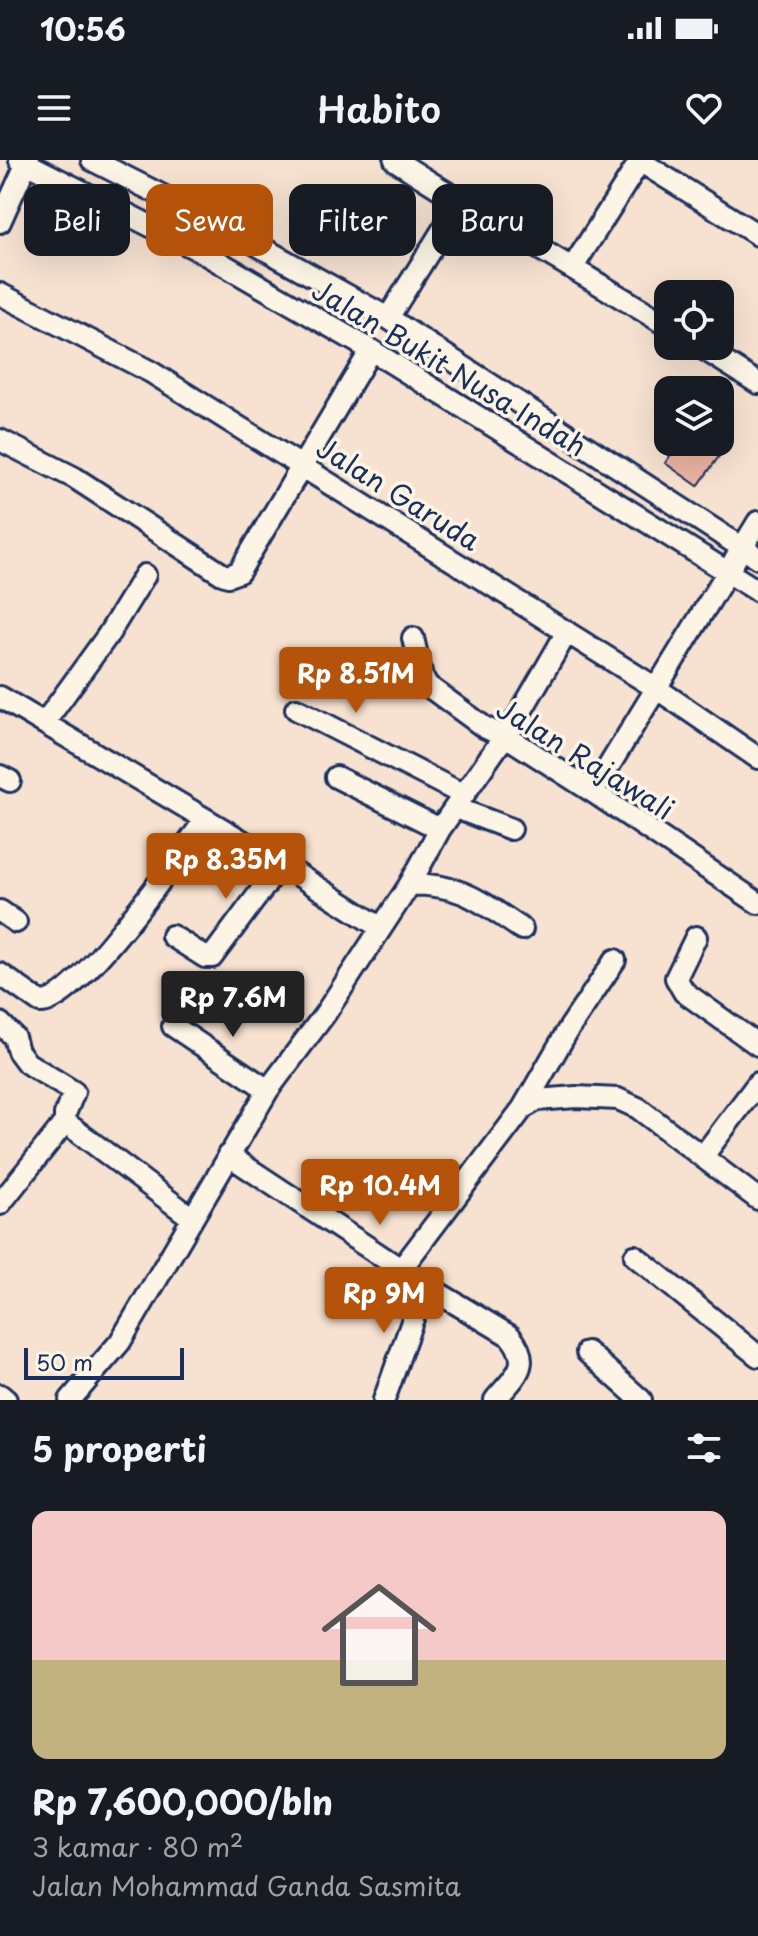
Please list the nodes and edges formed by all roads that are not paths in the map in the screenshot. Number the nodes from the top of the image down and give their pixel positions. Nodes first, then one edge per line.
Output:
1 (92, 160) edge
2 (395, 160) edge
3 (25, 161) edge
4 (639, 161) edge
5 (432, 184) edge
6 (0, 222) edge
7 (758, 235) edge
8 (432, 247) edge
9 (553, 255) edge
10 (573, 267) junction
11 (0, 294) edge
12 (654, 317) edge
13 (388, 318) junction
14 (371, 350) junction
15 (721, 360) edge
16 (758, 383) edge
17 (0, 440) edge
18 (302, 465) junction
19 (758, 522) edge
20 (750, 553) edge
21 (728, 571) junction
22 (145, 575) dead end
23 (758, 591) edge
24 (567, 632) junction
25 (413, 638) dead end
26 (656, 688) junction
27 (0, 697) edge
28 (296, 709) dead end
29 (45, 722) junction
30 (505, 739) junction
31 (758, 758) edge
32 (336, 777) dead end
33 (593, 792) junction
34 (460, 802) junction
35 (205, 820) junction
36 (440, 829) junction
37 (511, 829) dead end
38 (281, 864) junction
39 (410, 884) junction
40 (758, 903) edge
41 (381, 928) junction
42 (522, 929) dead end
43 (172, 936) dead end
44 (696, 937) dead end
45 (615, 960) dead end
46 (0, 974) edge
47 (0, 1023) edge
48 (173, 1026) dead end
49 (758, 1045) edge
50 (758, 1083) edge
51 (268, 1090) junction
52 (523, 1108) junction
53 (65, 1122) junction
54 (228, 1155) junction
55 (703, 1156) junction
56 (758, 1199) edge
57 (0, 1204) edge
58 (192, 1218) junction
59 (635, 1256) dead end
60 (402, 1268) junction
61 (425, 1285) junction
62 (587, 1352) dead end
63 (758, 1356) edge
64 (0, 1395) edge
65 (78, 1397) edge
66 (6, 1400) edge
67 (384, 1400) edge
68 (495, 1400) edge
69 (641, 1400) edge

1 - 13 street, Jalan Bukit Nusa Indah
2 - 5 street
3 - 6 street
3 - 14 street, Jalan Bukit Nusa Indah
4 - 7 street
4 - 10 street
8 - 13 street
9 - 10 street
10 - 12 street
11 - 18 street, Jalan Garuda
13 - 20 street, Jalan Bukit Nusa Indah
14 - 18 street
14 - 21 street, Jalan Bukit Nusa Indah
15 - 16 street
17 - 18 street
18 - 24 street, Jalan Garuda
19 - 20 street
20 - 21 street
21 - 23 street, Jalan Bukit Nusa Indah
21 - 26 street
22 - 29 street
24 - 26 street, Jalan Garuda
24 - 30 street
25 - 30 street, Jalan Rajawali
26 - 31 street, Jalan Garuda
26 - 33 street
27 - 29 street
28 - 34 street
29 - 35 street
30 - 33 street, Jalan Rajawali
30 - 34 street
32 - 36 street
33 - 40 street, Jalan Rajawali
34 - 36 street
34 - 37 street
35 - 38 street
35 - 46 street
36 - 39 street
38 - 41 street
38 - 43 street
39 - 41 street
39 - 42 street
41 - 51 street
44 - 49 street
45 - 52 street
47 - 53 street
48 - 51 street
50 - 55 street
51 - 54 street
52 - 55 street
52 - 60 street
53 - 57 street
53 - 58 street
54 - 58 street
54 - 60 street
55 - 56 street
58 - 65 street
59 - 63 street
60 - 61 street
61 - 67 street
61 - 68 street
62 - 69 street
64 - 66 street

